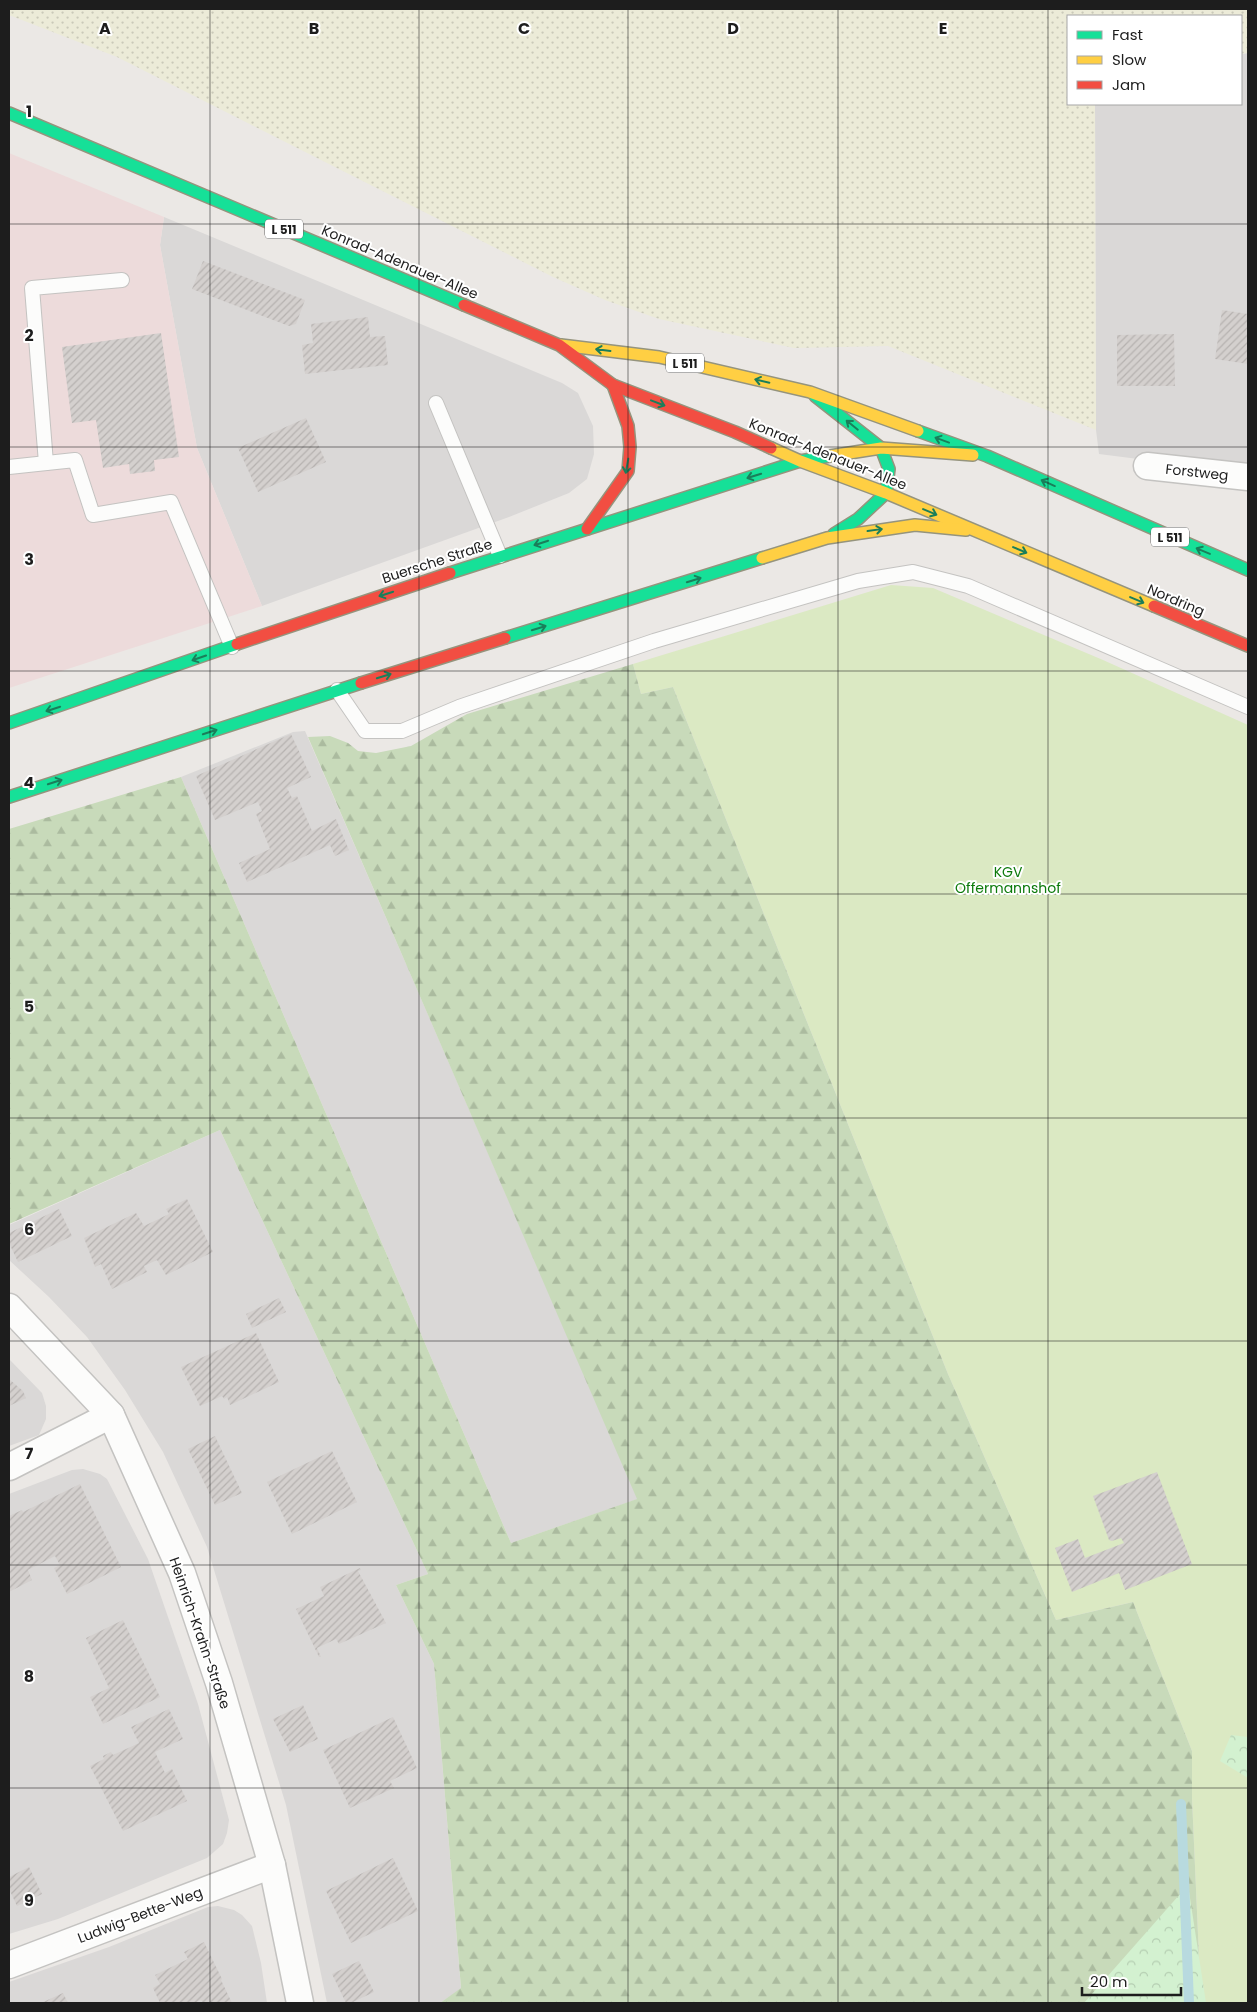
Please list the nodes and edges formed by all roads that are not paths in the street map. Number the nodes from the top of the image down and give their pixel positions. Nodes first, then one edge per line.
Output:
1 (9, 113) edge
2 (122, 280) dead end
3 (559, 345) junction
4 (613, 385) junction
5 (810, 392) junction
6 (436, 403) dead end
7 (881, 448) junction
8 (987, 456) junction
9 (800, 461) junction
10 (46, 463) junction
11 (1146, 466) dead end
12 (9, 467) edge
13 (1248, 477) edge
14 (886, 493) junction
15 (587, 528) junction
16 (975, 531) junction
17 (827, 538) junction
18 (500, 556) junction
19 (1248, 570) edge
20 (1092, 581) joint
21 (232, 646) junction
22 (1248, 646) edge
23 (337, 690) junction
24 (1248, 707) edge
25 (9, 723) edge
26 (9, 798) edge
27 (9, 1307) edge
28 (111, 1415) junction
29 (9, 1467) edge
30 (272, 1865) junction
31 (9, 1965) edge
32 (300, 2003) edge

1 - 3 main road, Konrad-Adenauer-Allee / L 511
2 - 10 lane
3 - 4 main road, Konrad-Adenauer-Allee / L 511
5 -> 3 main road, Konrad-Adenauer-Allee / L 511
4 -> 9 main road, Konrad-Adenauer-Allee / L 511
4 -> 15 main road
7 -> 5 main road
8 -> 5 main road, Konrad-Adenauer-Allee / L 511
6 - 18 lane
7 - 8 main road, Buersche Straße
7 - 9 main road, Buersche Straße
7 - 14 main road
19 -> 8 main road, Konrad-Adenauer-Allee / L 511
9 - 14 main road, Konrad-Adenauer-Allee / L 511
9 -> 15 main road, Buersche Straße
10 - 12 lane
10 - 21 lane
11 - 13 street, Forstweg
14 -> 16 main road, Konrad-Adenauer-Allee / L 511
14 - 17 main road
15 -> 18 main road, Buersche Straße
17 -> 16 main road
16 -> 20 main road, Konrad-Adenauer-Allee / L 511
23 -> 17 main road
18 -> 21 main road, Buersche Straße
20 -> 22 main road, Nordring / L 511
21 -> 25 main road, Buersche Straße
23 - 24 lane
26 -> 23 main road
27 - 28 street, Heinrich-Krahn-Straße
28 - 29 street
28 - 30 street, Heinrich-Krahn-Straße
30 - 31 street, Ludwig-Bette-Weg
30 - 32 street, Heinrich-Krahn-Straße

